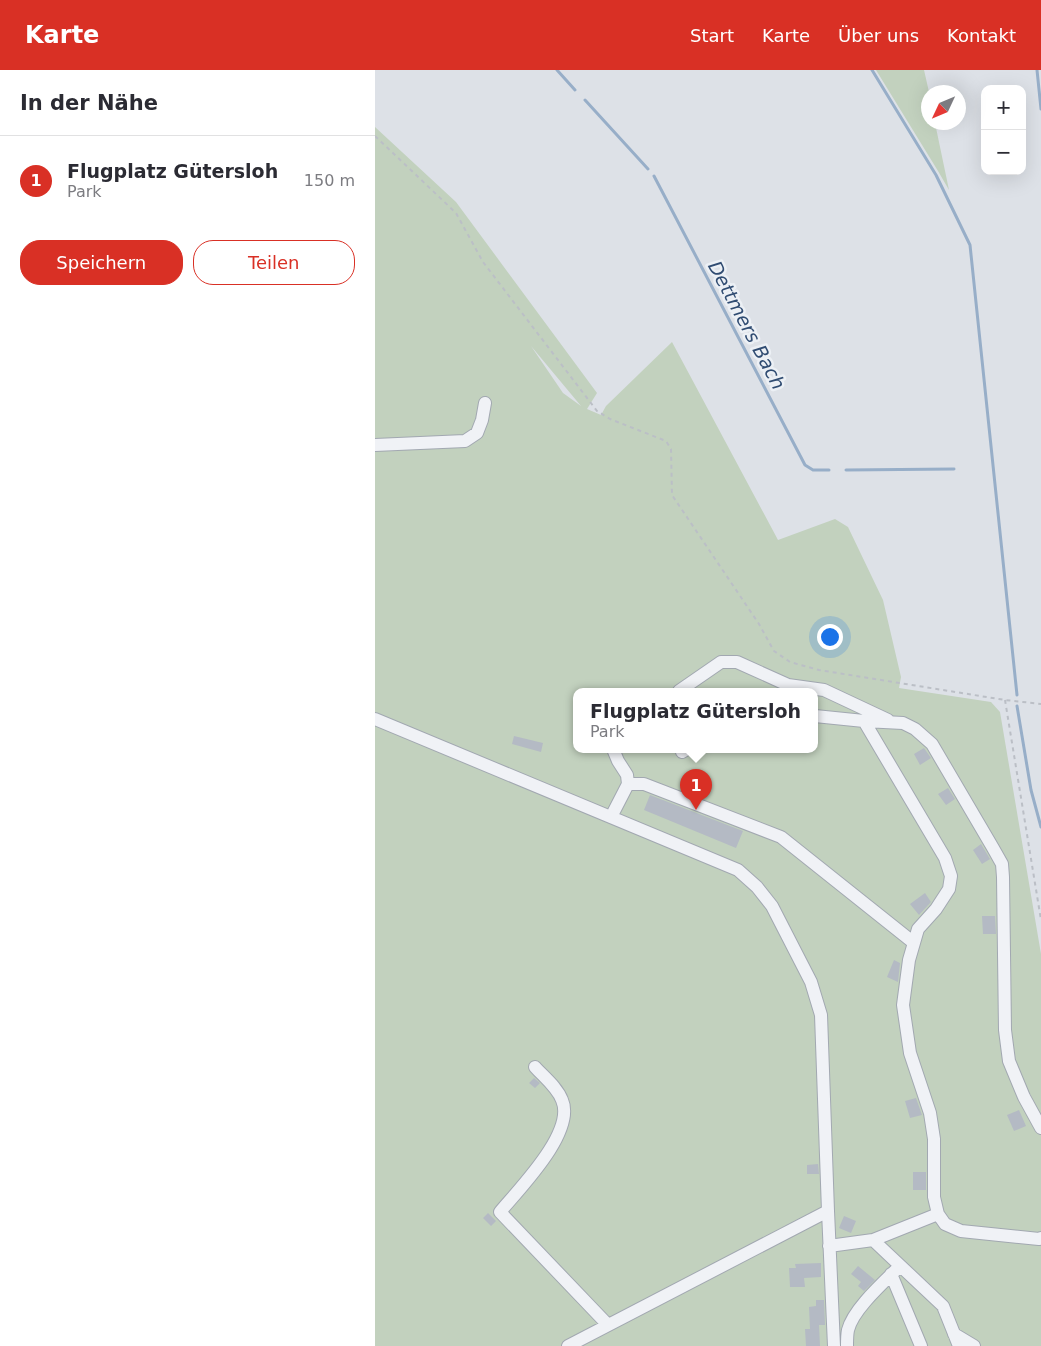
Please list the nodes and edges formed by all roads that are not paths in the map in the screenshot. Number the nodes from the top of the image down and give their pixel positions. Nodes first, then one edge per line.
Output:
1 (485, 403) dead end
2 (375, 444) edge
3 (683, 688) edge
4 (810, 688) edge
5 (818, 689) edge
6 (818, 716) edge
7 (375, 719) edge
8 (864, 721) junction
9 (892, 722) junction
10 (615, 753) edge
11 (628, 784) junction
12 (611, 816) junction
13 (914, 943) junction
14 (535, 1067) dead end
15 (1041, 1128) edge
16 (828, 1212) junction
17 (938, 1214) junction
18 (1041, 1238) edge
19 (873, 1240) junction
20 (829, 1246) junction
21 (896, 1270) junction
22 (608, 1325) junction
23 (957, 1340) edge
24 (568, 1346) edge
25 (834, 1346) edge
26 (847, 1346) edge
27 (921, 1346) edge
28 (974, 1346) edge

1 - 2 lane
3 - 4 lane
5 - 9 lane
6 - 8 lane
7 - 12 lane
8 - 9 lane
8 - 13 lane
9 - 15 lane
10 - 11 lane
11 - 12 lane
11 - 13 lane
12 - 16 lane
13 - 17 lane
14 - 22 lane
16 - 20 lane
16 - 22 lane
17 - 18 lane
17 - 19 lane
19 - 20 lane
19 - 21 lane
20 - 25 lane
21 - 23 lane
21 - 26 lane
21 - 27 lane
22 - 24 lane
23 - 28 lane

